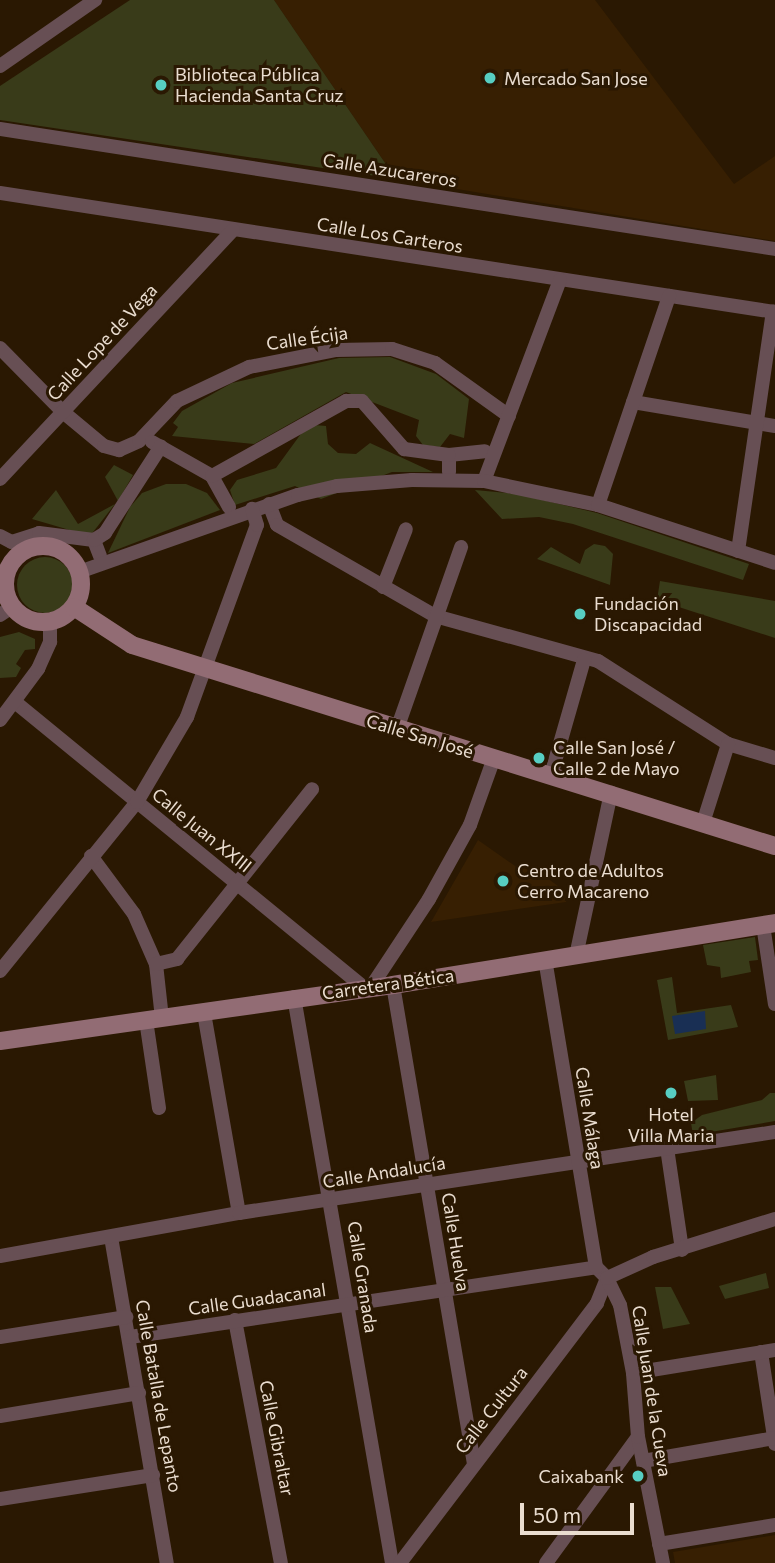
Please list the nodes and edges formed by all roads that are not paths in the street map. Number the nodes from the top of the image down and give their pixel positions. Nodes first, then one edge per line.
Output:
1 (95, 0) edge
2 (0, 66) edge
3 (0, 129) edge
4 (0, 192) edge
5 (233, 230) junction
6 (775, 248) edge
7 (560, 280) junction
8 (669, 296) junction
9 (774, 312) edge
10 (0, 348) edge
11 (633, 402) junction
12 (63, 412) junction
13 (509, 416) junction
14 (757, 423) junction
15 (775, 426) edge
16 (485, 452) dead end
17 (449, 454) junction
18 (449, 472) dead end
19 (212, 476) junction
20 (0, 479) edge
21 (484, 481) junction
22 (269, 504) junction
23 (598, 505) junction
24 (229, 507) dead end
25 (252, 509) junction
26 (257, 525) junction
27 (277, 525) junction
28 (405, 529) dead end
29 (0, 536) edge
30 (94, 540) junction
31 (461, 547) dead end
32 (738, 551) junction
33 (8, 555) edge
34 (100, 556) dead end
35 (775, 563) edge
36 (79, 572) junction
37 (383, 587) junction
38 (74, 607) junction
39 (6, 611) edge
40 (435, 616) junction
41 (50, 622) junction
42 (584, 660) junction
43 (203, 667) junction
44 (15, 702) junction
45 (0, 720) edge
46 (397, 729) junction
47 (728, 744) junction
48 (494, 758) junction
49 (775, 758) edge
50 (551, 775) junction
51 (312, 789) dead end
52 (611, 793) junction
53 (138, 802) junction
54 (703, 823) junction
55 (775, 846) edge
56 (92, 856) junction
57 (239, 885) junction
58 (769, 924) edge
59 (576, 956) junction
60 (545, 960) junction
61 (156, 964) junction
62 (0, 971) edge
63 (393, 985) junction
64 (368, 987) junction
65 (294, 997) junction
66 (775, 1004) edge
67 (204, 1013) junction
68 (154, 1019) junction
69 (0, 1041) edge
70 (159, 1108) dead end
71 (775, 1132) edge
72 (667, 1148) junction
73 (578, 1164) junction
74 (427, 1185) junction
75 (330, 1200) junction
76 (239, 1213) junction
77 (775, 1219) edge
78 (111, 1237) junction
79 (682, 1250) junction
80 (0, 1256) edge
81 (602, 1273) junction
82 (444, 1292) junction
83 (348, 1306) junction
84 (125, 1317) junction
85 (235, 1320) junction
86 (0, 1337) edge
87 (130, 1337) junction
88 (768, 1351) edge
89 (633, 1373) junction
90 (139, 1393) junction
91 (0, 1416) edge
92 (638, 1437) junction
93 (775, 1440) edge
94 (643, 1461) junction
95 (474, 1463) junction
96 (153, 1475) junction
97 (0, 1499) edge
98 (775, 1525) edge
99 (659, 1544) junction
100 (167, 1563) edge
101 (281, 1563) edge
102 (392, 1563) edge
103 (400, 1563) edge
104 (545, 1563) edge
105 (663, 1563) edge

1 - 2 street
3 - 6 street, Calle Azucareros
4 - 5 street, Calle Los Carteros
5 - 7 street, Calle Los Carteros
5 - 12 street, Calle Lope de Vega
7 - 8 street, Calle Los Carteros
7 - 13 street
8 - 9 street, Calle Los Carteros
8 - 11 street
9 - 14 street
10 - 12 street
11 - 14 street
11 - 23 street
12 - 13 street, Calle Écija
12 - 20 street, Calle Lope de Vega
13 - 21 street
14 - 15 street
14 - 32 street
16 - 17 street
17 - 18 street
17 - 19 street
19 - 24 street
19 - 30 street
21 - 22 street
21 - 23 street
22 - 25 street
22 - 27 street
23 - 32 street
25 - 26 street
25 - 36 street
26 - 27 street
26 - 43 street
27 - 37 street
28 - 37 street
29 - 30 street
30 - 34 street
31 - 40 street
32 - 35 street
33 - 36 main road
33 - 39 main road
36 - 38 main road
37 - 40 street
38 - 41 main road
38 - 43 main road, Calle San José
39 - 41 main road
40 - 42 street
40 - 46 street
41 - 44 street
42 - 47 street
42 - 50 street
43 - 46 main road, Calle San José
43 - 53 street
44 - 45 street
44 - 53 street, Calle Juan XXIII
46 - 48 main road, Calle San José
47 - 49 street
47 - 54 street
48 - 50 main road, Calle San José
48 - 64 street
50 - 52 main road, Calle San José
51 - 57 street
52 - 54 main road, Calle San José
52 - 59 street
53 - 56 street
53 - 57 street, Calle Juan XXIII
54 - 55 main road, Calle San José
56 - 61 street
56 - 62 street
57 - 61 street
57 - 64 street, Calle Juan XXIII
58 - 59 main road, Carretera Bética
58 - 66 street
59 - 60 main road, Carretera Bética
60 - 63 main road, Carretera Bética
60 - 73 street, Calle Málaga
61 - 68 street
63 - 64 main road, Carretera Bética
63 - 74 street, Calle Huelva
64 - 65 main road, Carretera Bética
65 - 67 main road, Carretera Bética
65 - 75 street, Calle Granada
67 - 68 main road, Carretera Bética
67 - 76 street
68 - 69 main road, Carretera Bética
68 - 70 street
71 - 72 street, Calle Andalucía
72 - 73 street, Calle Andalucía
72 - 79 street
73 - 74 street, Calle Andalucía
73 - 81 street, Calle Málaga
74 - 75 street, Calle Andalucía
74 - 82 street, Calle Huelva
75 - 76 street, Calle Andalucía
75 - 83 street, Calle Granada
76 - 78 street, Calle Andalucía
77 - 79 street
78 - 80 street, Calle Andalucía
78 - 84 street, Calle Batalla de Lepanto
79 - 81 street
81 - 82 street, Calle Guadacanal
81 - 89 street, Calle Juan de la Cueva
81 - 95 street, Calle Cultura
82 - 83 street, Calle Guadacanal
82 - 95 street, Calle Huelva
83 - 85 street, Calle Guadacanal
83 - 102 street, Calle Granada
84 - 86 street
84 - 87 street, Calle Batalla de Lepanto
85 - 87 street, Calle Guadacanal
85 - 101 street, Calle Gibraltar
87 - 90 street, Calle Batalla de Lepanto
88 - 89 street
88 - 93 street
89 - 92 street, Calle Juan de la Cueva
90 - 91 street
90 - 96 street, Calle Batalla de Lepanto
92 - 94 street, Calle Juan de la Cueva
92 - 104 street
93 - 94 street
94 - 99 street, Calle Juan de la Cueva
95 - 103 street, Calle Cultura
96 - 97 street
96 - 100 street, Calle Batalla de Lepanto
98 - 99 street
99 - 105 street, Calle Juan de la Cueva

